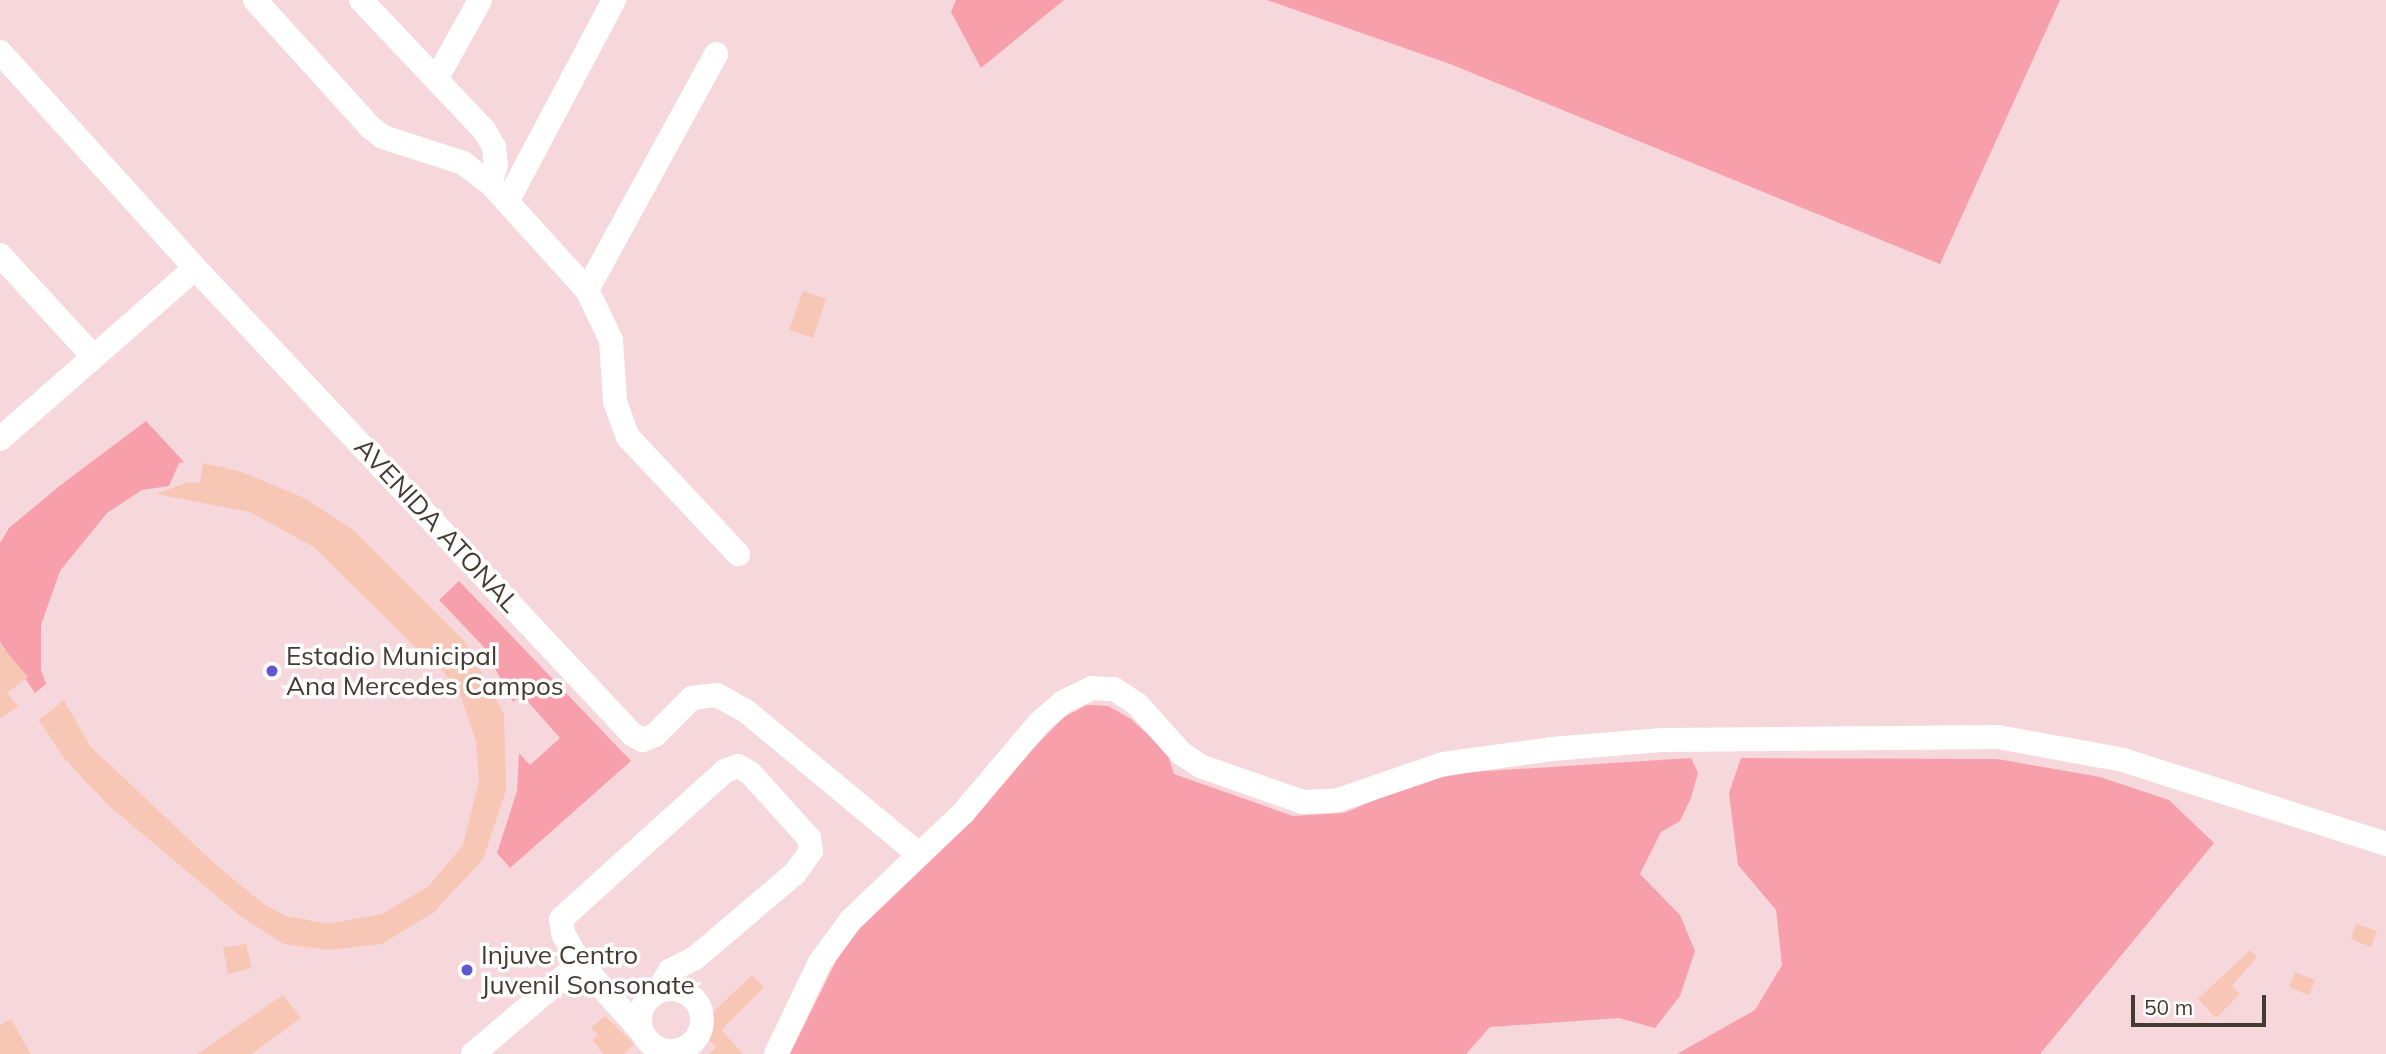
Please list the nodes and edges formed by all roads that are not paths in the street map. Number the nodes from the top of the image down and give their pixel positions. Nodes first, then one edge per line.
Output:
1 (255, 0) edge
2 (361, 0) edge
3 (480, 0) edge
4 (614, 0) edge
5 (0, 52) edge
6 (716, 54) dead end
7 (437, 78) junction
8 (490, 183) junction
9 (507, 202) junction
10 (0, 255) edge
11 (195, 268) junction
12 (587, 290) junction
13 (92, 355) junction
14 (0, 439) edge
15 (738, 554) dead end
16 (2386, 844) edge
17 (917, 853) junction
18 (695, 958) junction
19 (580, 963) junction
20 (686, 992) junction
21 (653, 994) junction
22 (608, 995) junction
23 (651, 1045) edge
24 (473, 1054) edge
25 (776, 1054) edge

1 - 8 street
2 - 7 street
3 - 7 street
4 - 9 street
5 - 11 street, AVENIDA ATONAL
6 - 12 street
7 - 8 street
8 - 9 street
9 - 12 street
10 - 13 street
11 - 13 street
11 - 17 street, AVENIDA ATONAL
12 - 15 street
13 - 14 street
16 - 17 street
17 - 25 street
18 - 19 street
18 - 20 street
18 - 21 street
19 - 22 street
19 - 24 street
20 - 21 street
20 - 23 street
21 - 22 street
21 - 23 street
22 - 23 street

